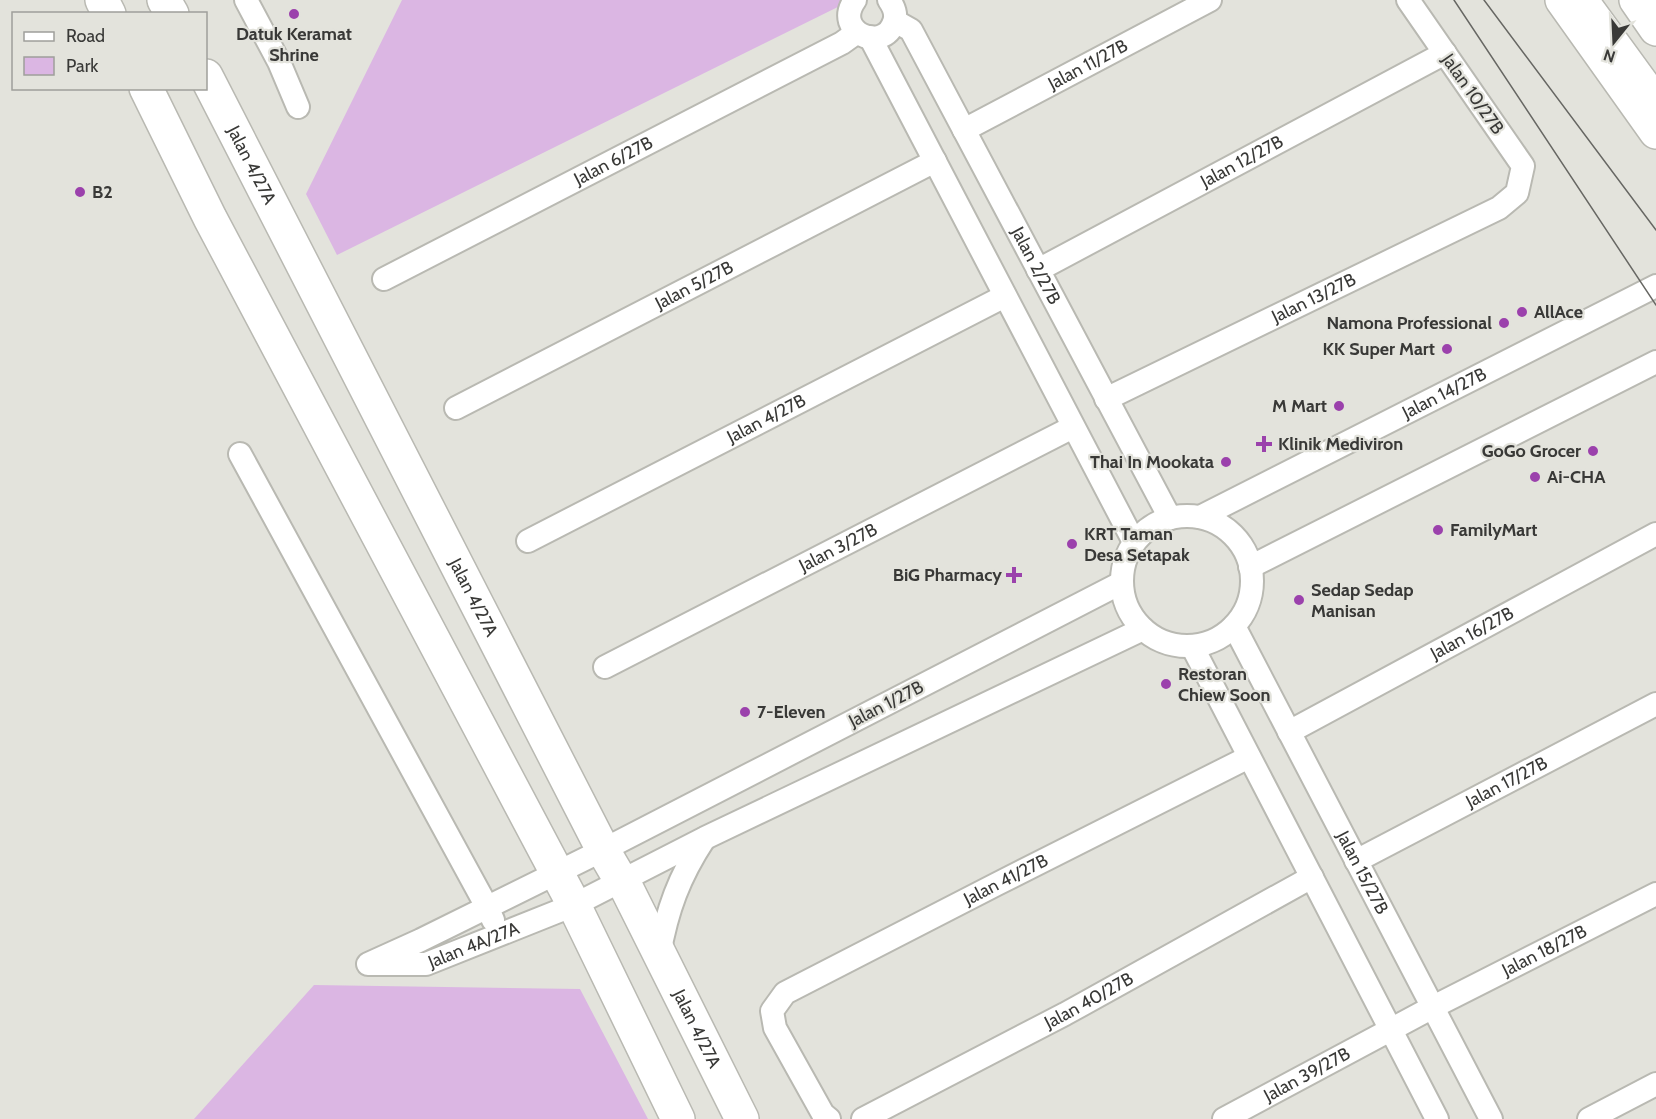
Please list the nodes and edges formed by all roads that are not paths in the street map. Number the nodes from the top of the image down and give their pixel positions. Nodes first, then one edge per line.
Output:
1 (246, 0) edge
2 (1210, 0) edge
3 (1408, 0) edge
4 (1562, 0) edge
5 (1581, 0) edge
6 (1636, 0) edge
7 (897, 5) edge
8 (854, 26) edge
9 (1656, 29) edge
10 (1444, 52) junction
11 (207, 78) edge
12 (147, 90) edge
13 (1656, 103) edge
14 (298, 107) dead end
15 (964, 130) junction
16 (1656, 132) edge
17 (934, 161) junction
18 (1517, 192) joint
19 (1038, 270) junction
20 (384, 279) dead end
21 (1656, 286) edge
22 (1005, 296) junction
23 (1656, 362) edge
24 (1106, 399) junction
25 (456, 408) dead end
26 (1073, 427) junction
27 (240, 454) dead end
28 (1200, 517) junction
29 (1170, 518) junction
30 (1656, 534) edge
31 (528, 541) dead end
32 (1134, 542) junction
33 (1250, 567) junction
34 (1119, 584) junction
35 (1234, 626) junction
36 (1143, 629) junction
37 (1192, 646) junction
38 (605, 667) dead end
39 (1656, 704) edge
40 (1289, 732) junction
41 (1249, 757) junction
42 (585, 816) junction
43 (635, 832) junction
44 (705, 838) junction
45 (603, 850) junction
46 (1356, 861) junction
47 (556, 872) junction
48 (1312, 878) junction
49 (621, 879) junction
50 (1656, 894) edge
51 (574, 905) junction
52 (487, 907) junction
53 (499, 935) junction
54 (659, 955) junction
55 (1433, 1007) junction
56 (1391, 1030) junction
57 (1656, 1084) edge
58 (678, 1119) edge
59 (742, 1119) edge
60 (829, 1119) edge
61 (863, 1119) edge
62 (1224, 1119) edge
63 (1437, 1119) edge
64 (1491, 1119) edge
65 (1589, 1119) edge

1 - 14 street
2 - 15 street, Jalan 11/27B
3 - 10 street, Jalan 10/27B
4 - 16 main road
5 - 13 main road
6 - 9 main road
7 - 8 street, Jalan 6/27B
7 - 15 street, Jalan 2/27B
8 - 17 street
8 - 20 street, Jalan 6/27B
10 - 18 street, Jalan 10/27B
10 - 19 street, Jalan 12/27B
11 - 42 main road, Jalan 4/27A
12 - 47 main road
15 - 19 street, Jalan 2/27B
17 - 22 street
17 - 25 street, Jalan 5/27B
18 - 24 street, Jalan 13/27B
19 - 24 street, Jalan 2/27B
21 - 28 street, Jalan 14/27B
22 - 26 street
22 - 31 street, Jalan 4/27B
23 - 33 street
24 - 29 street, Jalan 2/27B
26 - 32 street
26 - 38 street, Jalan 3/27B
27 - 52 street
28 - 29 street
28 - 33 street
29 - 32 street
30 - 40 street, Jalan 16/27B
32 - 34 street
33 - 35 street
34 - 36 street
34 - 43 street, Jalan 1/27B
35 - 37 street
35 - 40 street, Jalan 15/27B
36 - 37 street
36 - 44 street
37 - 41 street
39 - 46 street, Jalan 17/27B
40 - 46 street, Jalan 15/27B
41 - 48 street
41 - 60 street, Jalan 41/27B
42 - 43 street
42 - 45 main road, Jalan 4/27A
43 - 45 street, Jalan 1/27B
44 - 49 street
44 - 54 street
45 - 47 street, Jalan 1/27B
45 - 49 main road, Jalan 4/27A
46 - 55 street, Jalan 15/27B
47 - 51 main road
47 - 52 street, Jalan 4A/27A
48 - 56 street
48 - 61 street, Jalan 40/27B
49 - 51 street
49 - 54 main road, Jalan 4/27A
50 - 55 street, Jalan 18/27B
51 - 53 street, Jalan 4A/27A
51 - 58 main road
52 - 53 street
52 - 53 street, Jalan 4A/27A
54 - 59 main road, Jalan 4/27A
55 - 56 street, Jalan 18/27B
55 - 64 street, Jalan 15/27B
56 - 62 street, Jalan 39/27B
56 - 63 street
57 - 65 street

